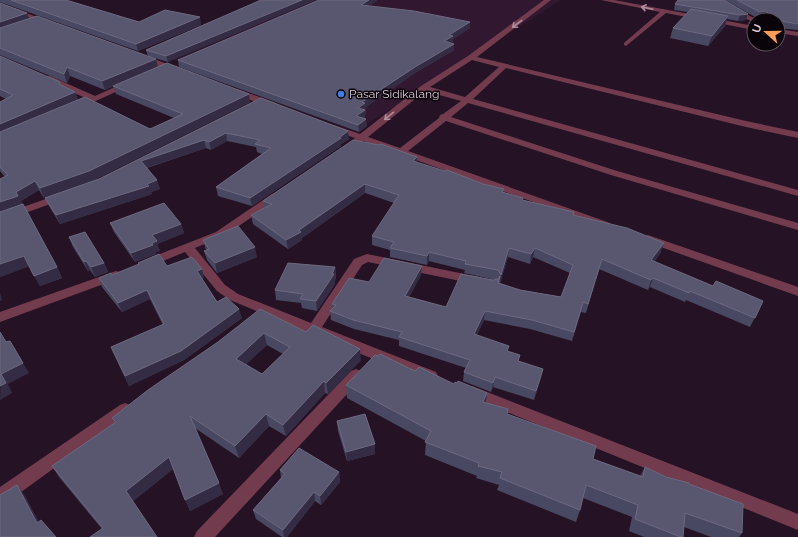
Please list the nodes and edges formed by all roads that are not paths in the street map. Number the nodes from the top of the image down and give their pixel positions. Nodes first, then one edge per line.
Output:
1 (548, 0) edge
2 (604, 0) edge
3 (718, 0) edge
4 (0, 5) edge
5 (664, 12) junction
6 (746, 18) edge
7 (40, 20) junction
8 (26, 24) edge
9 (746, 24) edge
10 (55, 25) edge
11 (786, 32) edge
12 (798, 34) edge
13 (626, 44) dead end
14 (145, 53) edge
15 (472, 58) junction
16 (172, 66) junction
17 (504, 66) junction
18 (183, 72) edge
19 (155, 73) edge
20 (39, 74) edge
21 (135, 82) edge
22 (226, 88) edge
23 (424, 88) junction
24 (95, 99) junction
25 (467, 100) junction
26 (262, 101) junction
27 (248, 108) edge
28 (283, 109) edge
29 (66, 111) edge
30 (443, 117) junction
31 (326, 125) edge
32 (798, 135) edge
33 (361, 138) junction
34 (349, 146) edge
35 (401, 152) junction
36 (286, 190) edge
37 (72, 193) edge
38 (798, 193) edge
39 (0, 218) edge
40 (798, 227) edge
41 (618, 229) edge
42 (641, 237) edge
43 (188, 248) junction
44 (485, 282) edge
45 (798, 292) edge
46 (264, 309) junction
47 (0, 317) edge
48 (252, 319) edge
49 (313, 330) junction
50 (377, 354) junction
51 (443, 381) edge
52 (458, 386) edge
53 (137, 400) edge
54 (0, 497) edge
55 (798, 522) edge
56 (203, 537) edge

1 -> 15 street
5 -> 2 street
3 - 6 street
4 - 7 street
5 - 9 street
5 - 13 street
7 - 8 street
7 - 10 street
11 - 12 street
14 - 16 street
15 - 17 street
15 - 23 street
16 - 18 street
16 - 19 street
17 - 25 street
17 - 32 street
20 - 24 street
21 - 24 street
22 - 26 street
23 - 25 street
23 -> 33 street
24 - 29 street
25 - 30 street
25 - 38 street
26 - 27 street
26 - 28 street
30 - 35 street
30 - 40 street
31 - 33 street
33 - 34 street
33 - 35 street
35 - 41 street
36 - 43 street
37 - 39 street
42 - 45 street
43 - 46 street
43 - 47 street
44 - 49 street
46 - 48 street
46 - 49 street
49 - 50 street
50 - 51 street
50 - 56 street
52 - 55 street
53 - 54 street

